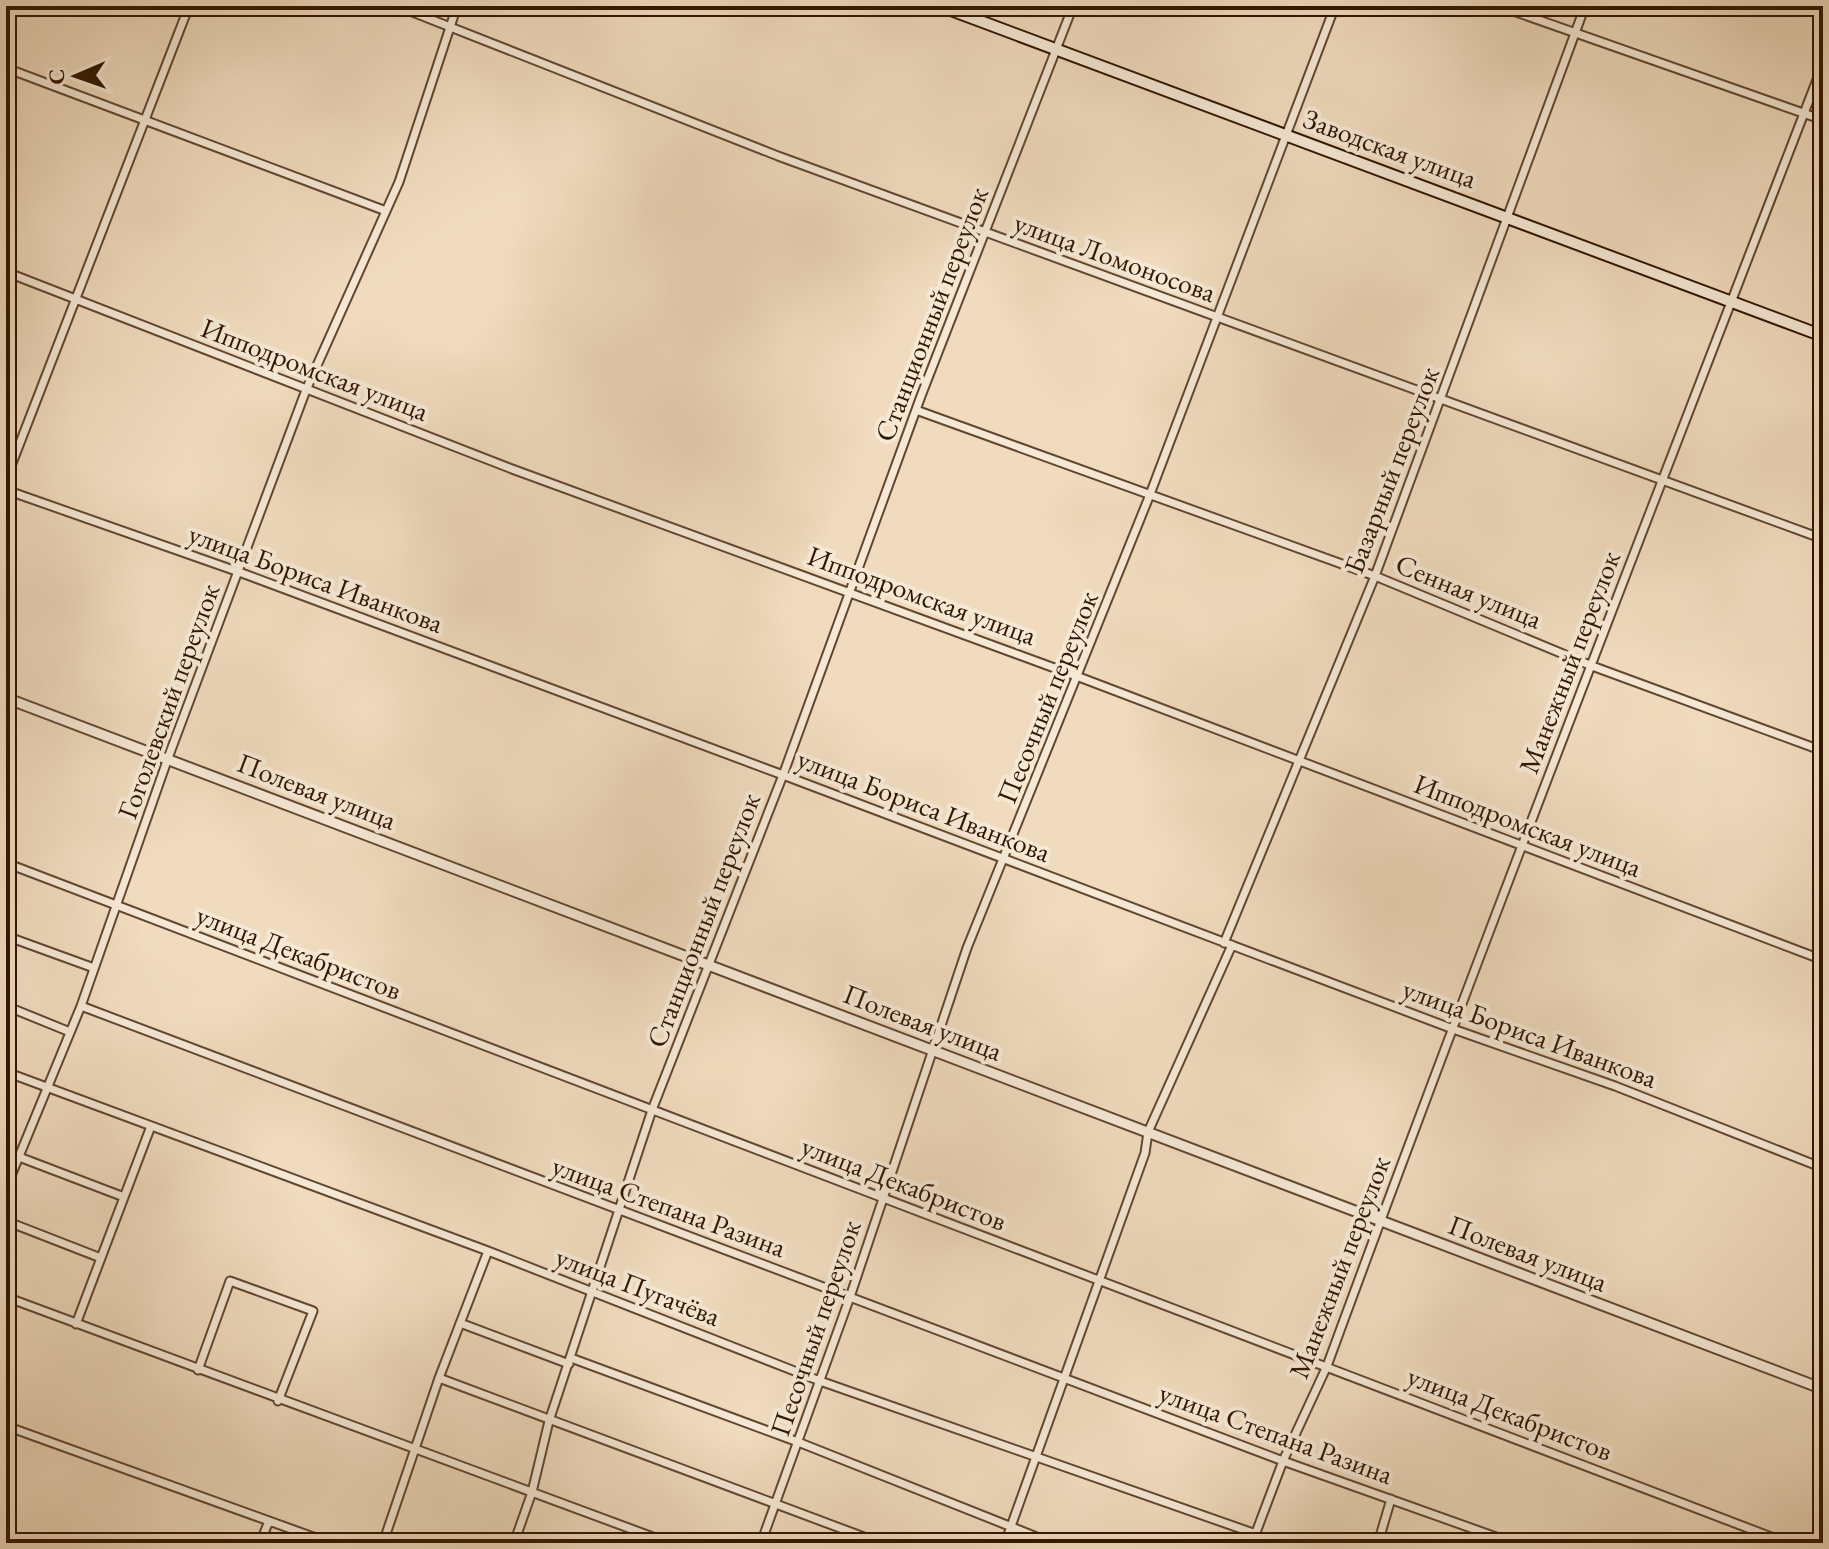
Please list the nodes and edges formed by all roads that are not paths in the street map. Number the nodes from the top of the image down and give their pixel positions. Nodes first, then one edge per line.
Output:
1 (189, 6) edge
2 (397, 6) edge
3 (457, 6) edge
4 (940, 6) edge
5 (1073, 6) edge
6 (1335, 6) edge
7 (1499, 6) edge
8 (1585, 6) edge
9 (453, 27) junction
10 (1575, 32) junction
11 (1056, 50) junction
12 (1823, 64) edge
13 (6, 68) edge
14 (1804, 114) junction
15 (145, 120) junction
16 (1823, 120) edge
17 (1284, 135) junction
18 (386, 211) junction
19 (1508, 217) junction
20 (986, 234) junction
21 (6, 272) edge
22 (75, 299) junction
23 (1733, 303) junction
24 (1217, 318) junction
25 (1823, 336) edge
26 (306, 390) junction
27 (1441, 400) junction
28 (916, 410) junction
29 (1661, 478) junction
30 (6, 479) edge
31 (6, 490) edge
32 (1149, 497) junction
33 (1823, 539) edge
34 (239, 572) junction
35 (1375, 576) junction
36 (850, 592) junction
37 (1592, 666) junction
38 (1079, 677) junction
39 (6, 698) edge
40 (1823, 751) edge
41 (168, 758) junction
42 (1301, 763) junction
43 (783, 775) junction
44 (1522, 846) junction
45 (1005, 860) junction
46 (6, 863) edge
47 (117, 906) junction
48 (6, 936) edge
49 (1228, 944) junction
50 (1823, 960) edge
51 (710, 964) junction
52 (94, 968) junction
53 (6, 1006) edge
54 (81, 1006) junction
55 (1453, 1029) junction
56 (70, 1032) junction
57 (934, 1050) junction
58 (6, 1072) edge
59 (47, 1087) junction
60 (652, 1110) junction
61 (151, 1126) junction
62 (1148, 1132) junction
63 (6, 1152) edge
64 (19, 1157) junction
65 (1823, 1168) edge
66 (6, 1188) edge
67 (124, 1197) junction
68 (883, 1200) junction
69 (617, 1211) junction
70 (6, 1221) edge
71 (1381, 1221) junction
72 (488, 1251) junction
73 (101, 1258) junction
74 (1098, 1281) junction
75 (591, 1292) junction
76 (6, 1297) edge
77 (850, 1297) junction
78 (460, 1323) junction
79 (76, 1324) junction
80 (570, 1361) junction
81 (1327, 1366) junction
82 (198, 1370) junction
83 (1065, 1377) junction
84 (439, 1378) junction
85 (820, 1381) junction
86 (1823, 1389) edge
87 (278, 1401) junction
88 (549, 1421) junction
89 (6, 1426) edge
90 (798, 1442) junction
91 (413, 1450) junction
92 (1036, 1459) junction
93 (1283, 1461) junction
94 (532, 1492) junction
95 (1391, 1499) junction
96 (776, 1503) junction
97 (269, 1521) junction
98 (1011, 1526) junction
99 (1256, 1534) junction
100 (260, 1543) edge
101 (330, 1543) edge
102 (383, 1543) edge
103 (514, 1543) edge
104 (669, 1543) edge
105 (761, 1543) edge
106 (880, 1543) edge
107 (1005, 1543) edge
108 (1052, 1543) edge
109 (1252, 1543) edge
110 (1378, 1543) edge
111 (1513, 1543) edge
112 (1787, 1543) edge

1 - 15 street
2 - 9 street, улица Ломоносова
3 - 9 street, Гоголевский переулок
4 - 11 main road, Заводская улица
5 - 11 street, Станционный переулок
6 - 17 street, Песочный переулок
7 - 10 street
8 - 10 street, Базарный переулок
9 - 18 street, Гоголевский переулок
9 - 20 street, улица Ломоносова
10 - 14 street
10 - 19 street, Базарный переулок
11 - 17 main road, Заводская улица
11 - 20 street, Станционный переулок
12 - 14 street, Манежный переулок
13 - 15 street
14 - 16 street
14 - 23 street, Манежный переулок
15 - 18 street
15 - 22 street
17 - 19 main road, Заводская улица
17 - 24 street, Песочный переулок
18 - 26 street, Гоголевский переулок
19 - 23 main road, Заводская улица
19 - 27 street, Базарный переулок
20 - 24 street, улица Ломоносова
20 - 28 street, Станционный переулок
21 - 22 street, Ипподромская улица
22 - 26 street, Ипподромская улица
22 - 30 street
23 - 25 main road, Заводская улица
23 - 29 street, Манежный переулок
24 - 27 street, улица Ломоносова
24 - 32 street, Песочный переулок
26 - 34 street, Гоголевский переулок
26 - 36 street, Ипподромская улица
27 - 29 street, улица Ломоносова
27 - 35 street, Базарный переулок
28 - 32 street, Сенная улица
28 - 36 street, Станционный переулок
29 - 33 street, улица Ломоносова
29 - 37 street, Манежный переулок
31 - 34 street, улица Бориса Иванкова
32 - 35 street, Сенная улица
32 - 38 street, Песочный переулок
34 - 41 street, Гоголевский переулок
34 - 43 street, улица Бориса Иванкова
35 - 37 street, Сенная улица
35 - 42 street, Базарный переулок
36 - 38 street, Ипподромская улица
36 - 43 street, Станционный переулок
37 - 40 street, Сенная улица
37 - 44 street, Манежный переулок
38 - 42 street, Ипподромская улица
38 - 45 street, Песочный переулок
39 - 41 street, Полевая улица
41 - 47 street, Гоголевский переулок
41 - 51 street, Полевая улица
42 - 44 street, Ипподромская улица
42 - 49 street, Базарный переулок
43 - 45 street, улица Бориса Иванкова
43 - 51 street, Станционный переулок
44 - 50 street, Ипподромская улица
44 - 55 street, Манежный переулок
45 - 49 street, улица Бориса Иванкова
45 - 57 street, Песочный переулок
46 - 47 street, улица Декабристов
47 - 52 street, Гоголевский переулок
47 - 60 street, улица Декабристов
48 - 52 street
49 - 55 street, улица Бориса Иванкова
49 - 62 street, Базарный переулок
51 - 57 street, Полевая улица
51 - 60 street, Станционный переулок
52 - 54 street, Гоголевский переулок
53 - 56 street
54 - 56 street, Гоголевский переулок
54 - 69 street, улица Степана Разина
55 - 65 street, улица Бориса Иванкова
55 - 71 street, Манежный переулок
56 - 59 street, Гоголевский переулок
57 - 62 street, Полевая улица
57 - 68 street, Песочный переулок
58 - 59 street, улица Пугачёва
59 - 61 street, улица Пугачёва
59 - 64 street, Гоголевский переулок
60 - 68 street, улица Декабристов
60 - 69 street, Станционный переулок
61 - 67 street
61 - 72 street, улица Пугачёва
62 - 71 street, Полевая улица
62 - 74 street, Базарный переулок
63 - 64 street
64 - 66 street, Гоголевский переулок
64 - 67 street
67 - 73 street
68 - 74 street, улица Декабристов
68 - 77 street, Песочный переулок
69 - 75 street, Станционный переулок
69 - 77 street, улица Степана Разина
70 - 73 street
71 - 81 street, Манежный переулок
71 - 86 street, Полевая улица
72 - 75 street, улица Пугачёва
72 - 78 street
73 - 79 street
74 - 81 street, улица Декабристов
74 - 83 street, Базарный переулок
75 - 80 street, Станционный переулок
75 - 85 street, улица Пугачёва
76 - 79 street
77 - 83 street, улица Степана Разина
77 - 85 street, Песочный переулок
78 - 80 street
78 - 84 street
79 - 82 street
80 - 88 street, Станционный переулок
80 - 90 street
81 - 93 street, Манежный переулок
81 - 112 street, улица Декабристов
82 - 87 street
82 - 87 street
83 - 92 street, Базарный переулок
83 - 93 street, улица Степана Разина
84 - 88 street
84 - 91 street
85 - 90 street, Песочный переулок
85 - 92 street, улица Пугачёва
87 - 91 street
88 - 94 street, Станционный переулок
88 - 96 street
89 - 97 street
90 - 96 street, Песочный переулок
90 - 98 street
91 - 94 street
91 - 102 street
92 - 98 street, Базарный переулок
92 - 99 street, улица Пугачёва
93 - 95 street, улица Степана Разина
93 - 99 street, Манежный переулок
94 - 103 street, Станционный переулок
94 - 104 street
95 - 110 street
95 - 111 street, улица Степана Разина
96 - 105 street, Песочный переулок
96 - 106 street
97 - 100 street
97 - 101 street
98 - 107 street, Базарный переулок
98 - 108 street
99 - 109 street, Манежный переулок

